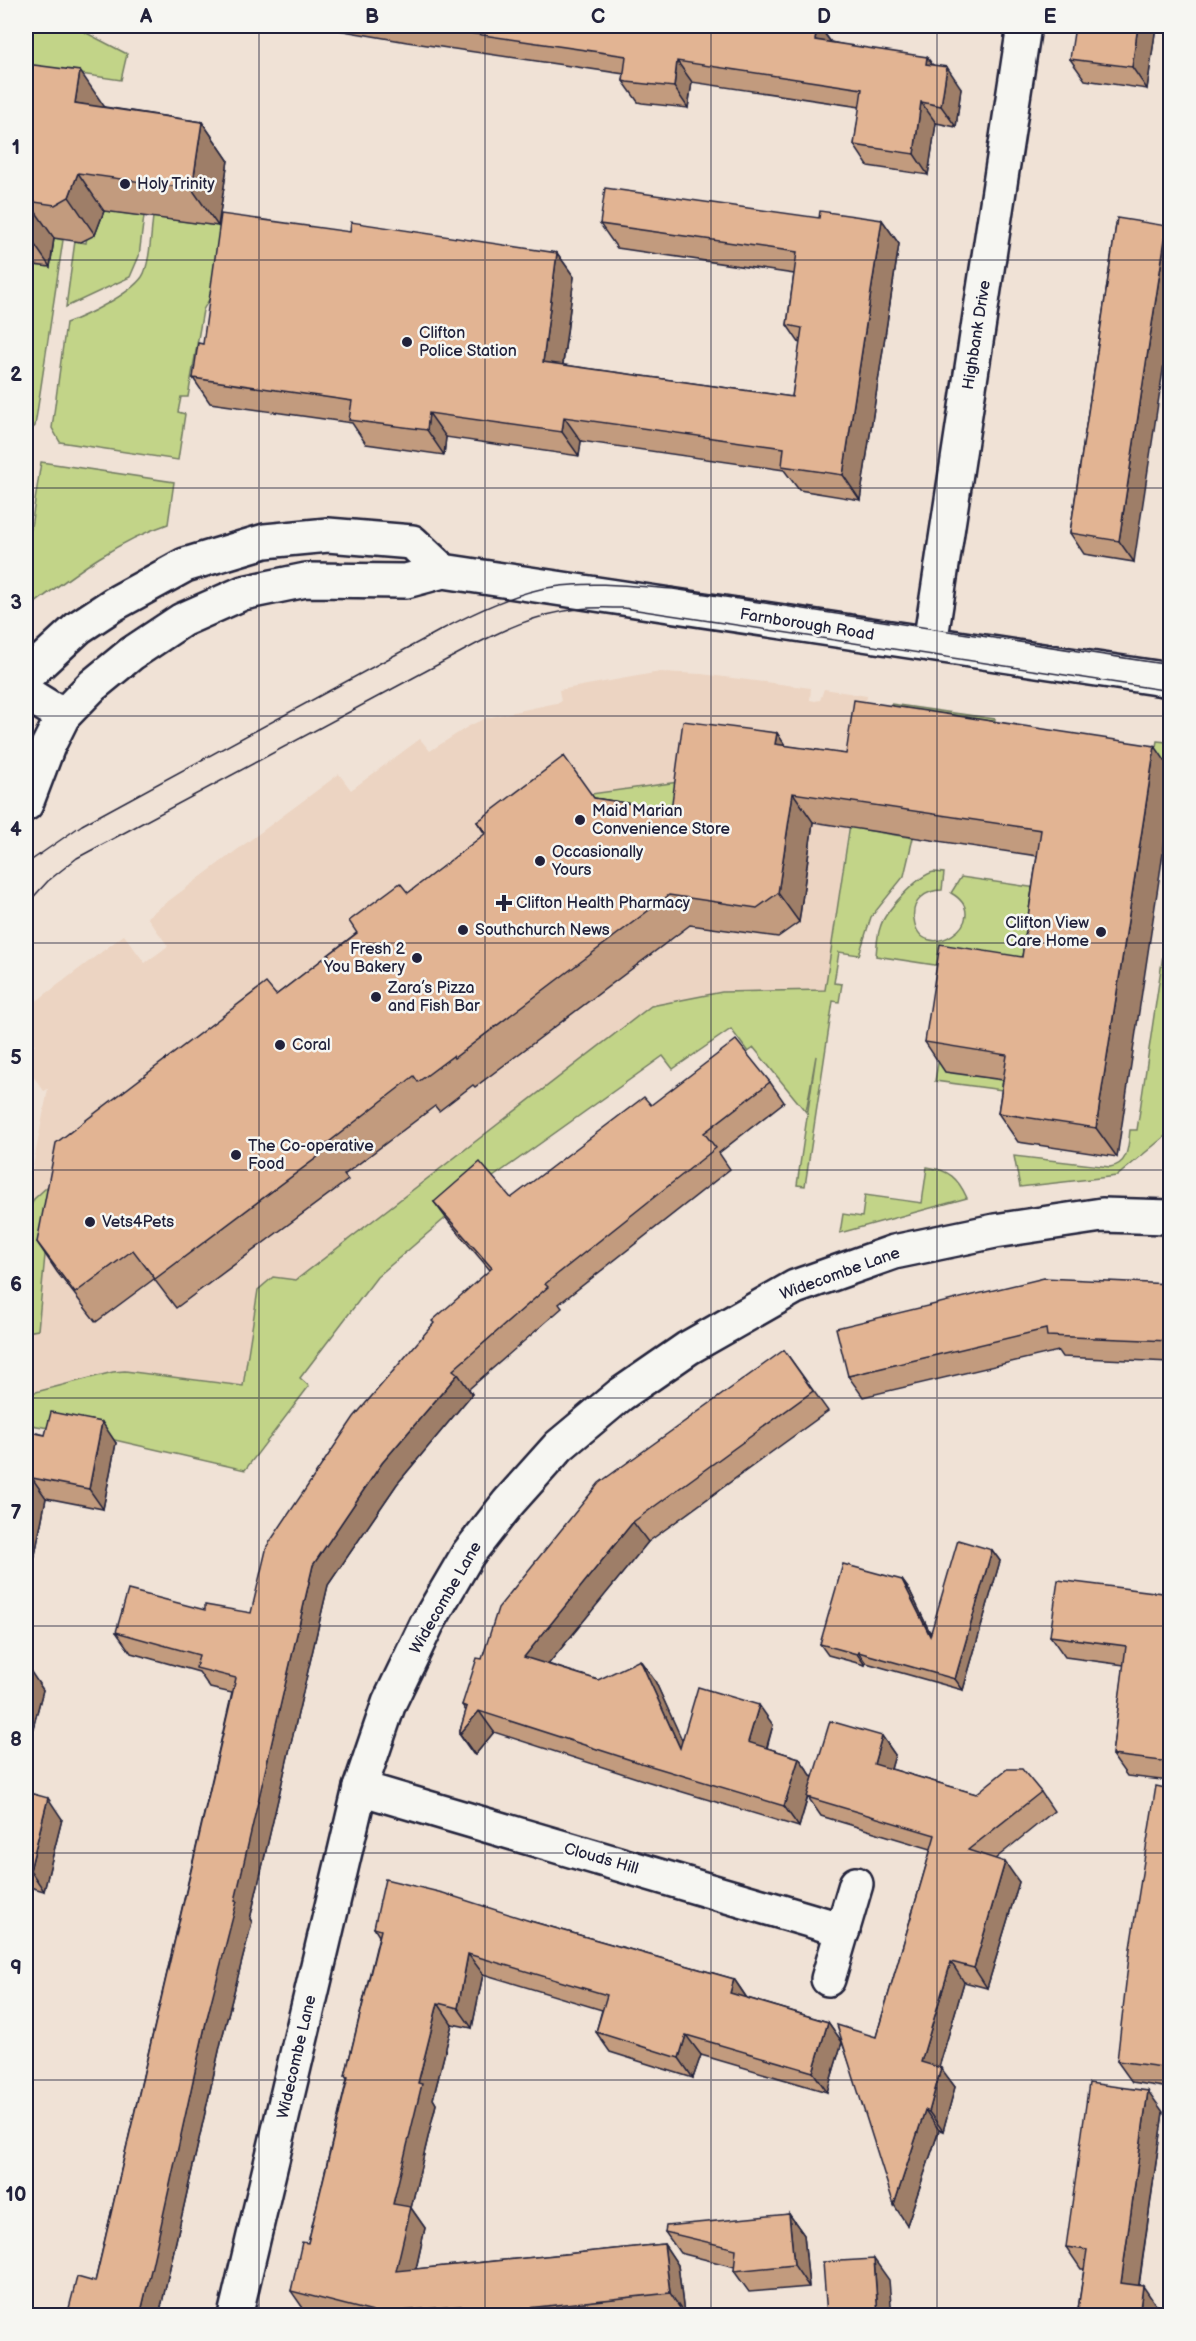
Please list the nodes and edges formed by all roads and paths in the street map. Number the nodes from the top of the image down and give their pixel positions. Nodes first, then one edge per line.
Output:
1 (1024, 26) edge
2 (443, 571) junction
3 (930, 644) junction
4 (26, 676) edge
5 (1170, 680) edge
6 (26, 693) edge
7 (63, 716) junction
8 (37, 745) edge
9 (26, 804) edge
10 (1170, 1217) edge
11 (360, 1788) junction
12 (856, 1884) dead end
13 (843, 1930) junction
14 (828, 1979) dead end
15 (236, 2316) edge

1 - 3 street, Highbank Drive
2 - 3 street, Farnborough Road
2 - 4 street
2 - 7 street, Farnborough Road
3 - 5 street, Farnborough Road
6 - 7 street
7 - 8 street, Farnborough Road
8 - 9 street, Farnborough Road
10 - 11 street, Widecombe Lane
11 - 13 street, Clouds Hill
11 - 15 street, Widecombe Lane
12 - 13 street
13 - 14 street

